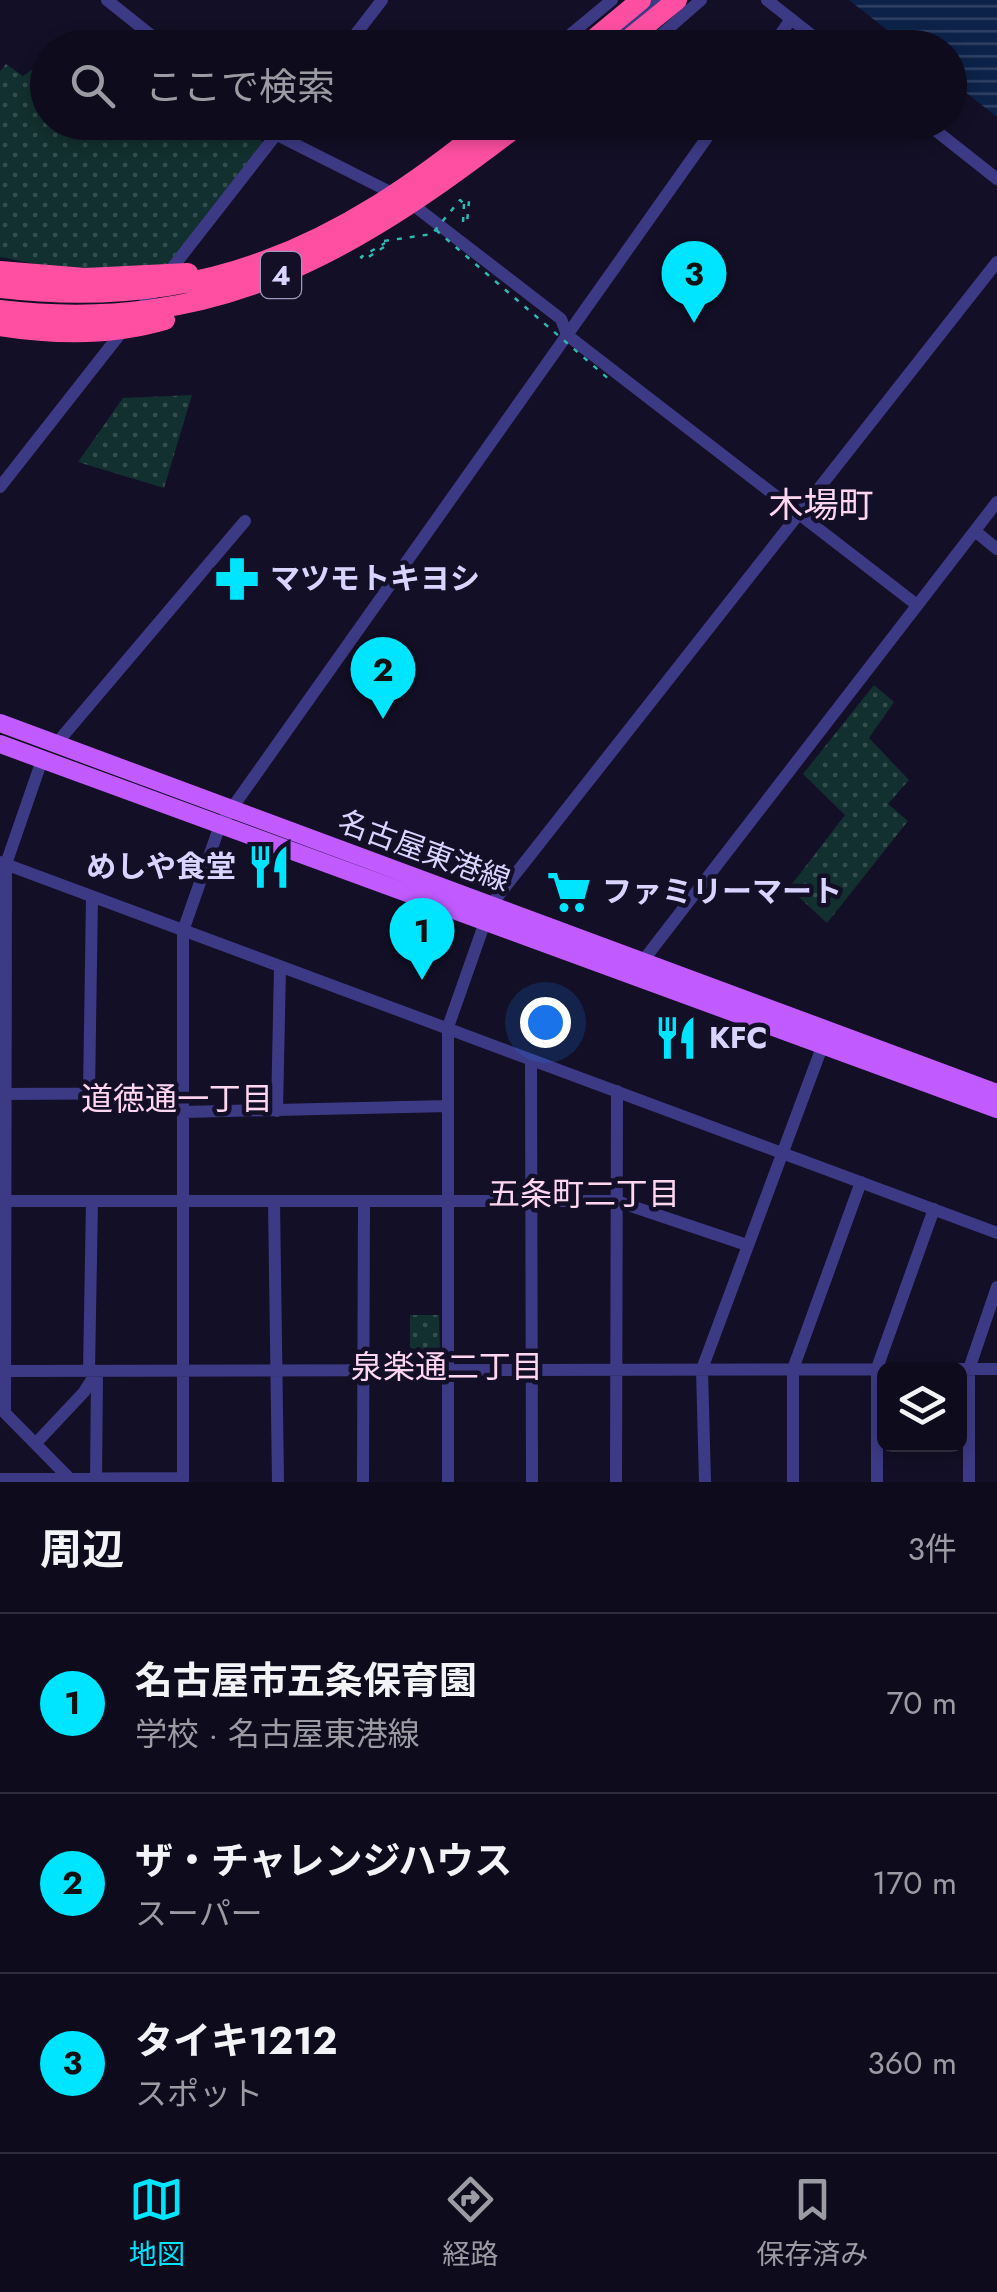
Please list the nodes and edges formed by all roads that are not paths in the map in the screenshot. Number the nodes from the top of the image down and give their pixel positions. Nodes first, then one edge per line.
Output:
1 (107, 0) edge
2 (382, 0) edge
3 (612, 0) edge
4 (641, 0) edge
5 (658, 0) edge
6 (676, 0) edge
7 (701, 0) edge
8 (767, 0) edge
9 (792, 19) junction
10 (144, 30) edge
11 (359, 30) edge
12 (576, 30) edge
13 (605, 30) edge
14 (620, 30) edge
15 (640, 30) edge
16 (667, 30) edge
17 (784, 30) edge
18 (806, 30) edge
19 (272, 140) edge
20 (286, 140) edge
21 (468, 140) edge
22 (472, 140) edge
23 (492, 140) edge
24 (495, 140) edge
25 (705, 140) edge
26 (948, 140) edge
27 (997, 178) edge
28 (403, 198) junction
29 (311, 252) junction
30 (997, 262) edge
31 (0, 271) edge
32 (0, 288) edge
33 (0, 310) edge
34 (0, 326) edge
35 (568, 335) junction
36 (0, 487) edge
37 (997, 502) edge
38 (800, 516) junction
39 (246, 520) dead end
40 (974, 531) junction
41 (997, 548) edge
42 (917, 605) junction
43 (0, 723) edge
44 (0, 744) edge
45 (56, 744) junction
46 (42, 760) junction
47 (226, 817) junction
48 (3, 863) edge
49 (92, 897) junction
50 (488, 914) junction
51 (182, 931) junction
52 (280, 968) junction
53 (638, 968) junction
54 (448, 1027) junction
55 (822, 1047) junction
56 (531, 1060) junction
57 (617, 1092) junction
58 (183, 1093) junction
59 (3, 1094) edge
60 (89, 1094) junction
61 (997, 1094) edge
62 (448, 1106) junction
63 (997, 1109) edge
64 (278, 1110) junction
65 (183, 1112) junction
66 (782, 1153) junction
67 (861, 1182) junction
68 (3, 1201) edge
69 (92, 1201) junction
70 (183, 1201) junction
71 (274, 1201) junction
72 (364, 1201) junction
73 (448, 1201) junction
74 (532, 1201) junction
75 (616, 1201) junction
76 (934, 1210) junction
77 (997, 1232) edge
78 (746, 1245) junction
79 (997, 1287) edge
80 (879, 1362) edge
81 (877, 1368) edge
82 (702, 1369) junction
83 (793, 1369) junction
84 (968, 1369) junction
85 (997, 1369) edge
86 (183, 1370) junction
87 (277, 1370) junction
88 (364, 1370) junction
89 (448, 1370) junction
90 (532, 1370) junction
91 (617, 1370) junction
92 (3, 1371) edge
93 (93, 1371) junction
94 (3, 1414) edge
95 (36, 1442) junction
96 (878, 1452) edge
97 (0, 1479) edge
98 (73, 1480) edge
99 (96, 1480) edge
100 (183, 1480) edge
101 (278, 1482) edge
102 (364, 1482) edge
103 (448, 1482) edge
104 (532, 1482) edge
105 (616, 1482) edge
106 (705, 1482) edge
107 (793, 1482) edge
108 (878, 1482) edge
109 (969, 1482) edge

1 - 10 street
2 - 11 street
3 - 12 street
4 - 13 highway
5 - 14 street
6 - 15 highway
7 - 16 street
8 - 9 street
9 - 17 street
9 - 18 street
19 - 36 street
20 - 28 street
21 - 32 highway, 4, bridge
22 - 28 street
23 - 28 street
24 - 33 highway, 4, bridge
25 - 35 street
26 - 27 street
28 - 29 highway
28 - 35 street
29 - 31 highway, bridge
29 - 34 highway, bridge
30 - 38 street
35 - 38 street
35 - 47 street
37 - 40 street
38 - 42 street
38 - 50 street
39 - 45 street
40 - 41 street
40 - 42 street
42 - 53 street
43 - 45 main road, 名古屋東港線
44 - 46 main road, 名古屋東港線
45 - 47 main road, 名古屋東港線
46 - 47 main road, 名古屋東港線
46 - 48 street
47 - 50 main road, 名古屋東港線
47 - 51 street
48 - 49 street
48 - 59 street
49 - 51 street
49 - 60 street
50 - 53 main road, 名古屋東港線
50 - 54 street
51 - 52 street
51 - 58 street
52 - 54 street
52 - 64 street
53 - 55 main road, 名古屋東港線
53 - 61 main road, 名古屋東港線
54 - 56 street
54 - 62 street
55 - 63 main road, 名古屋東港線
55 - 66 street
56 - 57 street
56 - 74 street
57 - 66 street
57 - 75 street
58 - 60 street
58 - 65 street
59 - 60 street
59 - 68 street
62 - 64 street
62 - 73 street
64 - 65 street
65 - 70 street
66 - 67 street
66 - 78 street
67 - 76 street
67 - 83 street
68 - 69 street
68 - 92 street
69 - 70 street
69 - 93 street
70 - 71 street
70 - 86 street
71 - 72 street
71 - 87 street
72 - 73 street
72 - 88 street
73 - 74 street
73 - 89 street
74 - 75 street
74 - 90 street
75 - 78 street
75 - 91 street
76 - 77 street
76 - 80 street
78 - 82 street
79 - 84 street
81 - 83 street
82 - 83 street
82 - 91 street
82 - 106 street
83 - 107 street
84 - 85 street
84 - 109 street
86 - 87 street
86 - 93 street
86 - 100 street
87 - 88 street
87 - 101 street
88 - 89 street
88 - 102 street
89 - 90 street
89 - 103 street
90 - 91 street
90 - 104 street
91 - 105 street
92 - 93 street
92 - 94 street
93 - 95 street
93 - 99 street
94 - 95 street
95 - 98 street
96 - 108 street
97 - 98 street
98 - 99 street
99 - 100 street

